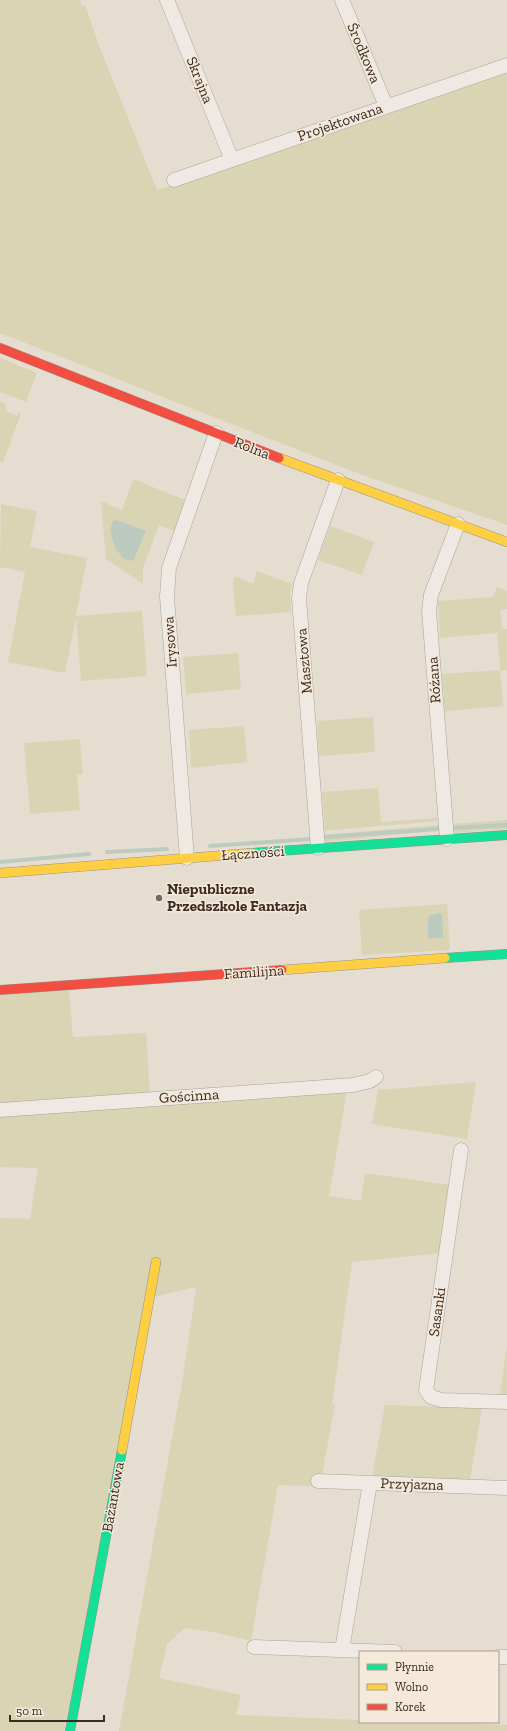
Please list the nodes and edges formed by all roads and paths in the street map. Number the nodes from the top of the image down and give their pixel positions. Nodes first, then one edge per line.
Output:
1 (167, 0) edge
2 (342, 0) edge
3 (507, 65) edge
4 (386, 106) junction
5 (232, 160) junction
6 (174, 180) dead end
7 (0, 348) edge
8 (216, 433) junction
9 (338, 480) junction
10 (458, 524) junction
11 (507, 542) edge
12 (507, 835) edge
13 (447, 839) junction
14 (318, 848) junction
15 (187, 858) junction
16 (0, 873) edge
17 (507, 954) edge
18 (0, 990) edge
19 (376, 1077) dead end
20 (0, 1110) edge
21 (461, 1150) dead end
22 (156, 1262) dead end
23 (507, 1402) edge
24 (318, 1481) dead end
25 (507, 1488) edge
26 (370, 1489) dead end
27 (254, 1647) dead end
28 (342, 1650) junction
29 (368, 1651) edge
30 (70, 1731) edge

1 - 5 street, Skrajna
2 - 4 street, Środkowa
3 - 4 street, Projektowana
4 - 5 street, Projektowana
5 - 6 street, Projektowana
7 - 8 street, Rolna
8 - 9 street, Rolna
8 - 15 street, Irysowa
9 - 10 street, Rolna
9 - 14 street, Masztowa
10 - 11 street, Rolna
10 - 13 street, Różana
12 - 13 street, Łączności
13 - 14 street, Łączności
14 - 15 street, Łączności
15 - 16 street, Łączności
17 - 18 street, Familijna
19 - 20 street, Gościnna
21 - 23 street, Sasanki
22 - 30 street, Bażantowa
24 - 25 street, Przyjazna
26 - 28 street, Przyjazna
27 - 28 street
28 - 29 street

